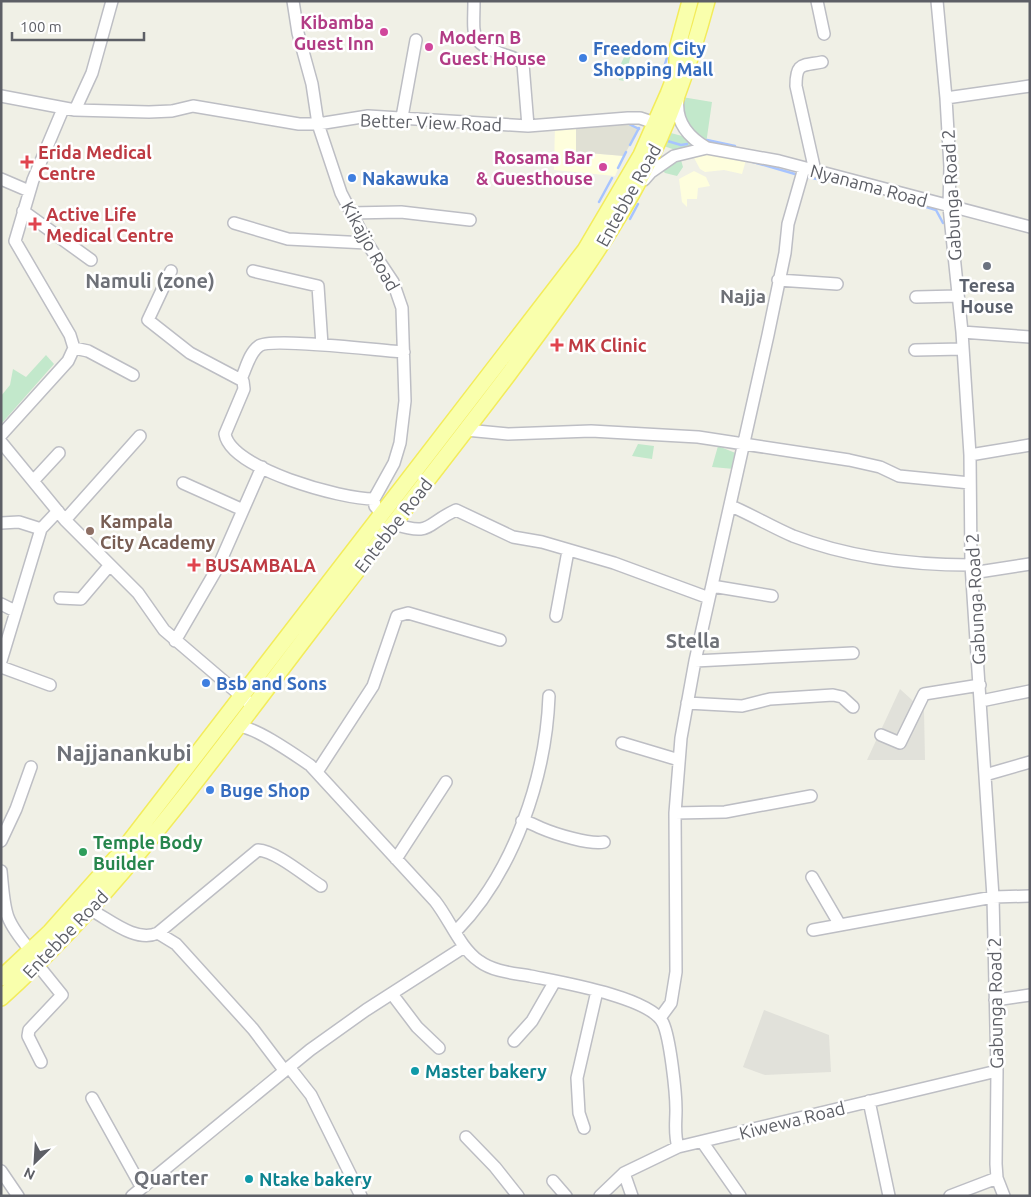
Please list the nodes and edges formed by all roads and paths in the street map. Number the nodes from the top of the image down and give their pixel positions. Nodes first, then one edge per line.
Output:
1 (112, 1) edge
2 (293, 1) edge
3 (474, 1) edge
4 (690, 1) edge
5 (707, 1) edge
6 (817, 1) edge
7 (937, 1) edge
8 (824, 34) dead end
9 (416, 40) dead end
10 (822, 62) dead end
11 (1030, 86) edge
12 (680, 90) junction
13 (1, 96) edge
14 (946, 98) junction
15 (69, 110) junction
16 (402, 117) junction
17 (655, 123) junction
18 (318, 124) junction
19 (528, 126) junction
20 (707, 148) junction
21 (809, 169) junction
22 (1, 179) edge
23 (29, 191) junction
24 (629, 199) junction
25 (949, 207) junction
26 (23, 211) junction
27 (350, 213) junction
28 (470, 220) dead end
29 (234, 223) dead end
30 (1030, 227) edge
31 (367, 243) junction
32 (90, 260) dead end
33 (171, 271) dead end
34 (253, 271) dead end
35 (778, 280) junction
36 (837, 284) dead end
37 (958, 296) junction
38 (916, 297) dead end
39 (962, 332) junction
40 (1030, 336) edge
41 (322, 345) junction
42 (74, 348) junction
43 (964, 349) junction
44 (915, 350) dead end
45 (404, 352) junction
46 (134, 376) dead end
47 (241, 380) junction
48 (466, 430) junction
49 (1, 435) edge
50 (140, 436) dead end
51 (1, 442) edge
52 (745, 443) junction
53 (1030, 445) edge
54 (59, 453) dead end
55 (970, 455) junction
56 (262, 467) junction
57 (34, 480) junction
58 (183, 483) dead end
59 (970, 484) junction
60 (376, 495) junction
61 (731, 506) junction
62 (243, 510) junction
63 (62, 515) junction
64 (388, 519) junction
65 (1, 523) edge
66 (42, 529) junction
67 (568, 551) junction
68 (1030, 564) edge
69 (110, 566) junction
70 (971, 569) junction
71 (712, 586) junction
72 (772, 596) dead end
73 (60, 598) dead end
74 (709, 598) junction
75 (1, 604) edge
76 (15, 610) junction
77 (556, 616) dead end
78 (500, 640) dead end
79 (175, 641) junction
80 (853, 653) dead end
81 (1, 661) edge
82 (696, 661) junction
83 (1, 667) edge
84 (50, 685) dead end
85 (980, 685) junction
86 (1030, 691) edge
87 (241, 696) junction
88 (549, 696) dead end
89 (981, 701) junction
90 (687, 703) junction
91 (253, 706) junction
92 (853, 707) dead end
93 (222, 721) junction
94 (235, 730) junction
95 (881, 735) dead end
96 (622, 743) dead end
97 (679, 760) junction
98 (1030, 762) edge
99 (31, 767) dead end
100 (317, 772) junction
101 (985, 775) junction
102 (446, 782) dead end
103 (811, 796) dead end
104 (674, 813) junction
105 (522, 821) junction
106 (1, 841) edge
107 (604, 842) dead end
108 (396, 860) junction
109 (1, 871) edge
110 (812, 877) dead end
111 (321, 886) dead end
112 (1030, 896) edge
113 (992, 898) junction
114 (90, 910) junction
115 (840, 925) junction
116 (813, 930) dead end
117 (456, 931) junction
118 (158, 933) junction
119 (464, 948) junction
120 (30, 950) junction
121 (37, 964) junction
122 (1, 978) edge
123 (555, 981) junction
124 (597, 991) junction
125 (392, 994) junction
126 (1030, 995) edge
127 (1, 998) edge
128 (995, 1000) junction
129 (660, 1018) junction
130 (514, 1041) dead end
131 (439, 1048) dead end
132 (41, 1062) dead end
133 (286, 1069) junction
134 (997, 1072) junction
135 (92, 1098) dead end
136 (868, 1101) junction
137 (584, 1128) dead end
138 (466, 1137) dead end
139 (703, 1143) junction
140 (678, 1147) junction
141 (1, 1171) edge
142 (624, 1173) junction
143 (997, 1178) junction
144 (552, 1181) dead end
145 (142, 1188) junction
146 (18, 1196) edge
147 (132, 1196) edge
148 (362, 1196) edge
149 (518, 1196) edge
150 (566, 1196) edge
151 (600, 1196) edge
152 (632, 1196) edge
153 (740, 1196) edge
154 (890, 1196) edge
155 (950, 1196) edge
156 (1004, 1196) edge

1 - 15 street
2 - 18 street, Kikajjo Road
3 - 19 street
4 - 17 main road, Entebbe Road
5 - 12 main road, Entebbe Road
6 - 8 street
7 - 14 street, Gabunga Road 2
9 - 16 street
10 - 21 street
11 - 14 street
12 - 20 street, Nyanama Road
12 - 24 main road, Entebbe Road
13 - 15 street, Better View Road
14 - 25 street, Gabunga Road 2
15 - 18 street, Better View Road
15 - 23 street
16 - 18 street, Better View Road
16 - 19 street, Better View Road
17 - 19 street, Better View Road
17 - 64 main road, Entebbe Road
18 - 27 street, Kikajjo Road
20 - 21 street, Nyanama Road
20 - 24 street, Nyanama Road
21 - 25 street, Nyanama Road
21 - 35 street
22 - 23 street
23 - 26 street
24 - 48 main road, Entebbe Road
25 - 30 street, Nyanama Road
25 - 37 street, Gabunga Road 2
26 - 32 street
26 - 42 street
27 - 28 street
27 - 31 street, Kikajjo Road
29 - 31 street
31 - 45 street, Kikajjo Road
33 - 47 street
34 - 41 street
35 - 36 street
35 - 52 street
37 - 38 street
37 - 39 street, Gabunga Road 2
39 - 40 street
39 - 43 street, Gabunga Road 2
41 - 45 street
41 - 47 street
42 - 46 street
42 - 49 street
43 - 44 street
43 - 55 street, Gabunga Road 2
45 - 60 street, Kikajjo Road
47 - 56 street
48 - 52 street
48 - 64 main road, Entebbe Road
50 - 63 street
51 - 57 street
52 - 59 street
52 - 61 street
53 - 55 street
54 - 57 street
55 - 59 street, Gabunga Road 2
56 - 60 street
56 - 62 street
57 - 63 street
58 - 62 street
59 - 70 street, Gabunga Road 2
60 - 64 street
61 - 70 street
61 - 71 street
62 - 79 street
63 - 66 street
63 - 69 street
64 - 67 street
64 - 87 main road, Entebbe Road
64 - 91 main road, Entebbe Road
65 - 66 street
66 - 76 street
67 - 74 street
67 - 77 street
68 - 70 street
69 - 73 street
69 - 79 street
70 - 85 street, Gabunga Road 2
71 - 72 street
71 - 74 street
74 - 82 street
75 - 76 street
76 - 81 street
78 - 100 street
79 - 87 street
80 - 82 street
82 - 90 street
83 - 84 street
85 - 89 street, Gabunga Road 2
85 - 95 street
86 - 89 street
87 - 91 street
87 - 93 main road, Entebbe Road
88 - 105 street
89 - 101 street, Gabunga Road 2
90 - 92 street
90 - 97 street
91 - 94 main road, Entebbe Road
93 - 94 street
93 - 120 main road, Entebbe Road
94 - 100 street
94 - 114 main road, Entebbe Road
96 - 97 street
97 - 104 street
98 - 101 street
99 - 106 street
100 - 108 street
101 - 113 street, Gabunga Road 2
102 - 108 street
103 - 104 street
104 - 129 street
105 - 107 street
105 - 117 street
108 - 117 street
109 - 120 street
110 - 115 street
111 - 118 street
112 - 113 street
113 - 115 street
113 - 128 street, Gabunga Road 2
114 - 118 street
114 - 121 main road, Entebbe Road
115 - 116 street
117 - 119 street
118 - 133 street
119 - 123 street
119 - 125 street
120 - 122 main road, Entebbe Road
121 - 127 main road, Entebbe Road
121 - 132 street
123 - 124 street
123 - 130 street
124 - 129 street
124 - 137 street
125 - 131 street
125 - 133 street
126 - 128 street
128 - 134 street, Gabunga Road 2
129 - 140 street
133 - 145 street
133 - 148 street
134 - 136 street, Kiwewa Road
134 - 143 street, Gabunga Road 2
135 - 145 street
136 - 139 street, Kiwewa Road
136 - 154 street
138 - 149 street
139 - 140 street, Kiwewa Road
139 - 153 street
140 - 142 street, Kiwewa Road
141 - 146 street
142 - 151 street, Kiwewa Road
142 - 152 street
143 - 155 street
143 - 156 street, Gabunga Road 2
144 - 150 street
145 - 147 street

